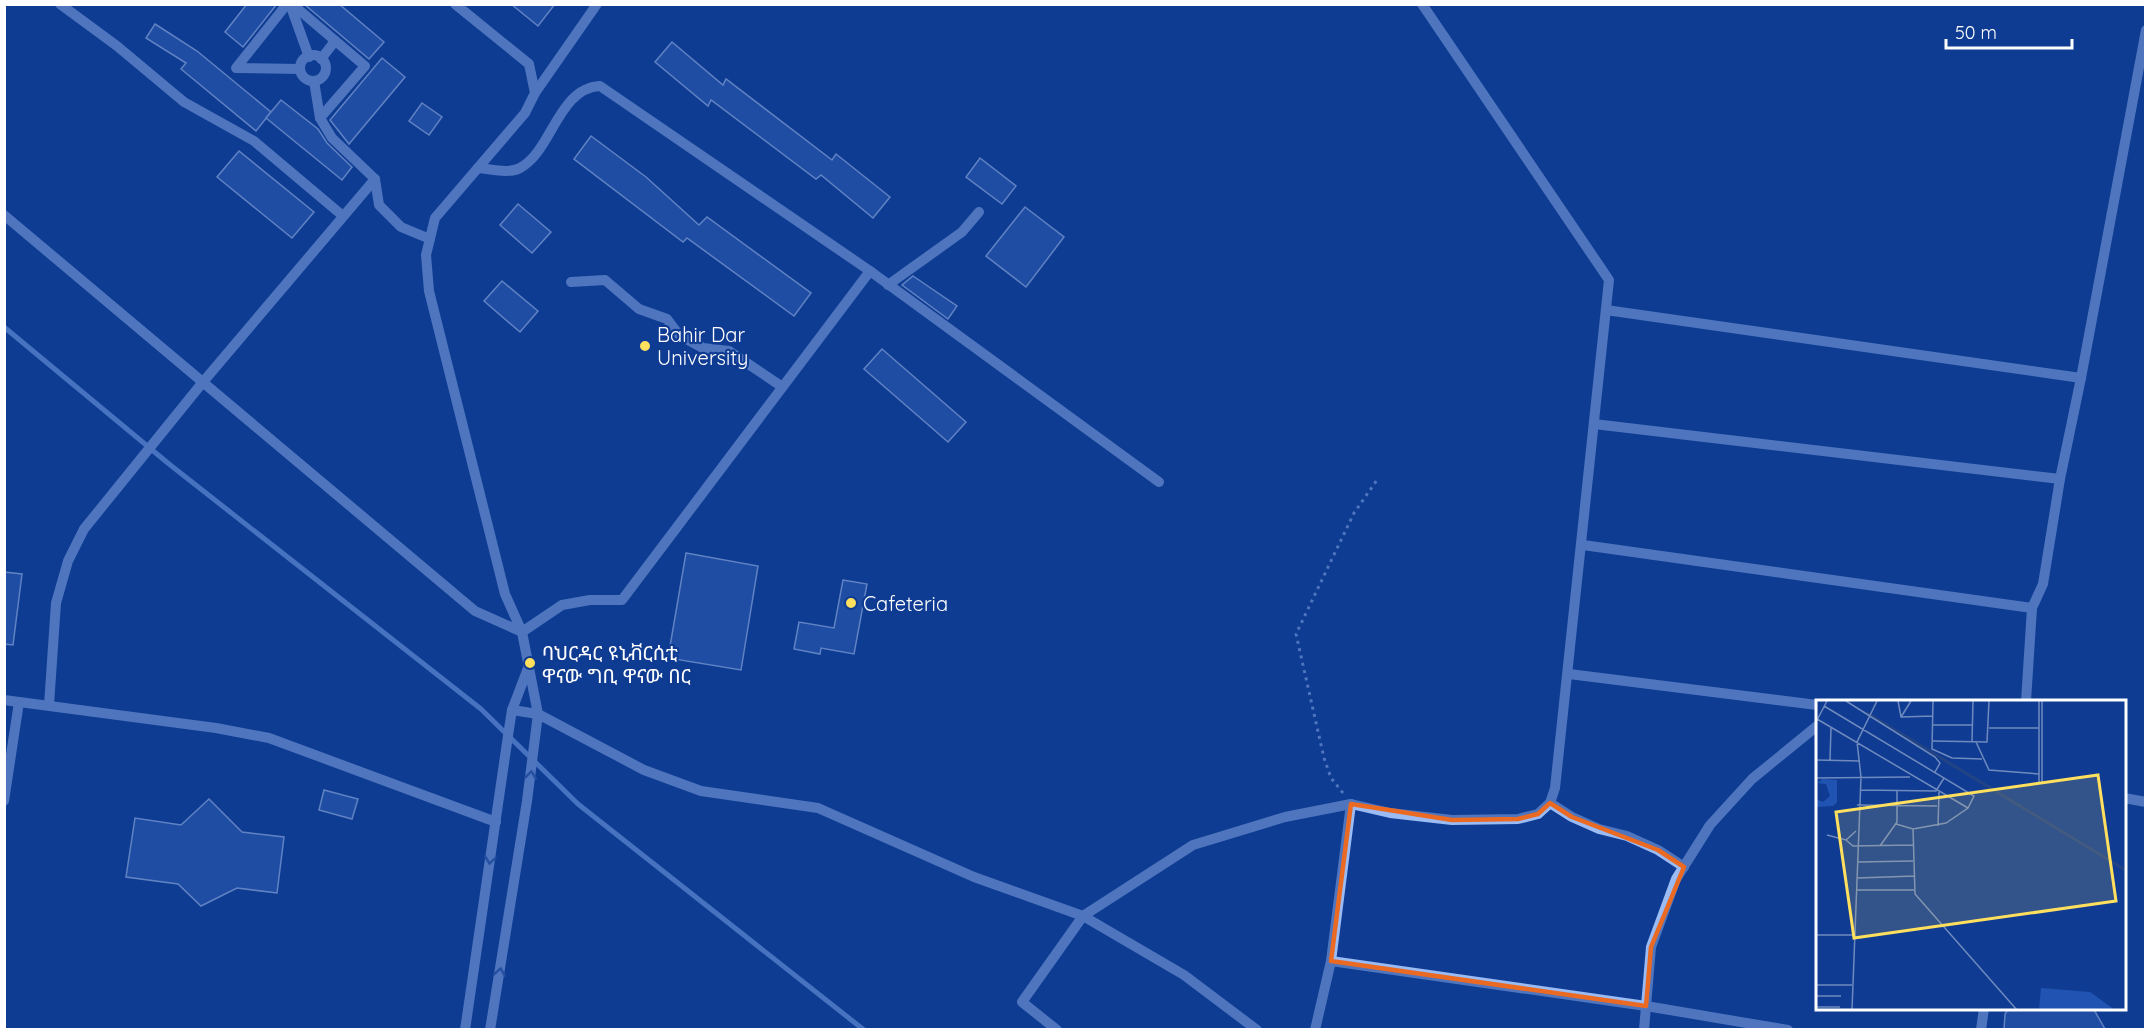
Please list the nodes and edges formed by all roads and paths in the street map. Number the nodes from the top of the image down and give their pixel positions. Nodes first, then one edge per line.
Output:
1 (60, 4) edge
2 (290, 4) edge
3 (455, 4) edge
4 (597, 4) edge
5 (1422, 4) edge
6 (2145, 30) edge
7 (335, 41) junction
8 (309, 57) junction
9 (321, 58) junction
10 (300, 69) junction
11 (314, 81) junction
12 (536, 93) junction
13 (320, 118) junction
14 (478, 168) junction
15 (375, 179) junction
16 (979, 212) dead end
17 (4, 215) edge
18 (343, 216) junction
19 (430, 238) junction
20 (870, 271) junction
21 (571, 282) dead end
22 (888, 285) junction
23 (1606, 310) junction
24 (2081, 378) junction
25 (203, 382) junction
26 (781, 386) junction
27 (1594, 424) junction
28 (2060, 479) junction
29 (1377, 480) dead end
30 (1159, 482) dead end
31 (1583, 545) junction
32 (2032, 608) junction
33 (522, 632) junction
34 (530, 663) junction
35 (1569, 674) junction
36 (4, 700) edge
37 (2026, 700) edge
38 (19, 702) junction
39 (48, 705) junction
40 (1816, 705) edge
41 (512, 711) junction
42 (538, 714) junction
43 (1816, 727) edge
44 (2126, 798) edge
45 (4, 801) edge
46 (2145, 802) edge
47 (1550, 803) junction
48 (1351, 804) junction
49 (496, 822) junction
50 (1684, 867) junction
51 (1083, 916) junction
52 (1331, 961) junction
53 (1647, 1006) junction
54 (1984, 1010) edge
55 (465, 1029) edge
56 (490, 1029) edge
57 (1057, 1029) edge
58 (1257, 1029) edge
59 (1315, 1029) edge
60 (1644, 1029) edge
61 (1788, 1029) edge
62 (1981, 1029) edge

1 - 18 street
2 - 7 street
2 - 8 street
2 - 10 street
3 - 12 street
4 - 12 street
5 - 23 street
6 - 24 street
7 - 9 street
7 - 13 street
8 - 9 street
8 - 10 street
9 - 11 street
10 - 11 street
11 - 13 street
12 - 14 street
13 - 15 street
14 - 19 street
14 - 20 street
15 - 18 street
15 - 19 street
16 - 22 street
17 - 25 street
18 - 25 street
19 - 33 street
20 - 22 street
20 - 26 street
21 - 26 street
22 - 30 street
23 - 24 street
23 - 27 street
24 - 28 street
25 - 33 street
25 - 39 street
26 - 33 street
27 - 28 street
27 - 31 street
28 - 32 street
29 - 48 path
31 - 32 street
31 - 35 street
32 - 37 street
33 - 34 street
34 - 41 street
34 - 42 street
35 - 40 street
35 - 47 street
36 - 38 street
38 - 39 street
38 - 45 street
39 - 49 street
41 - 42 street
41 - 49 street
42 - 51 street
56 -> 42 street
43 - 50 street
44 - 46 street
47 - 48 street
47 - 50 street
48 - 51 street
48 - 52 street
49 -> 55 street
50 - 53 street
51 - 57 street
51 - 58 street
52 - 53 street
52 - 59 street
53 - 60 street
53 - 61 street
54 - 62 street

